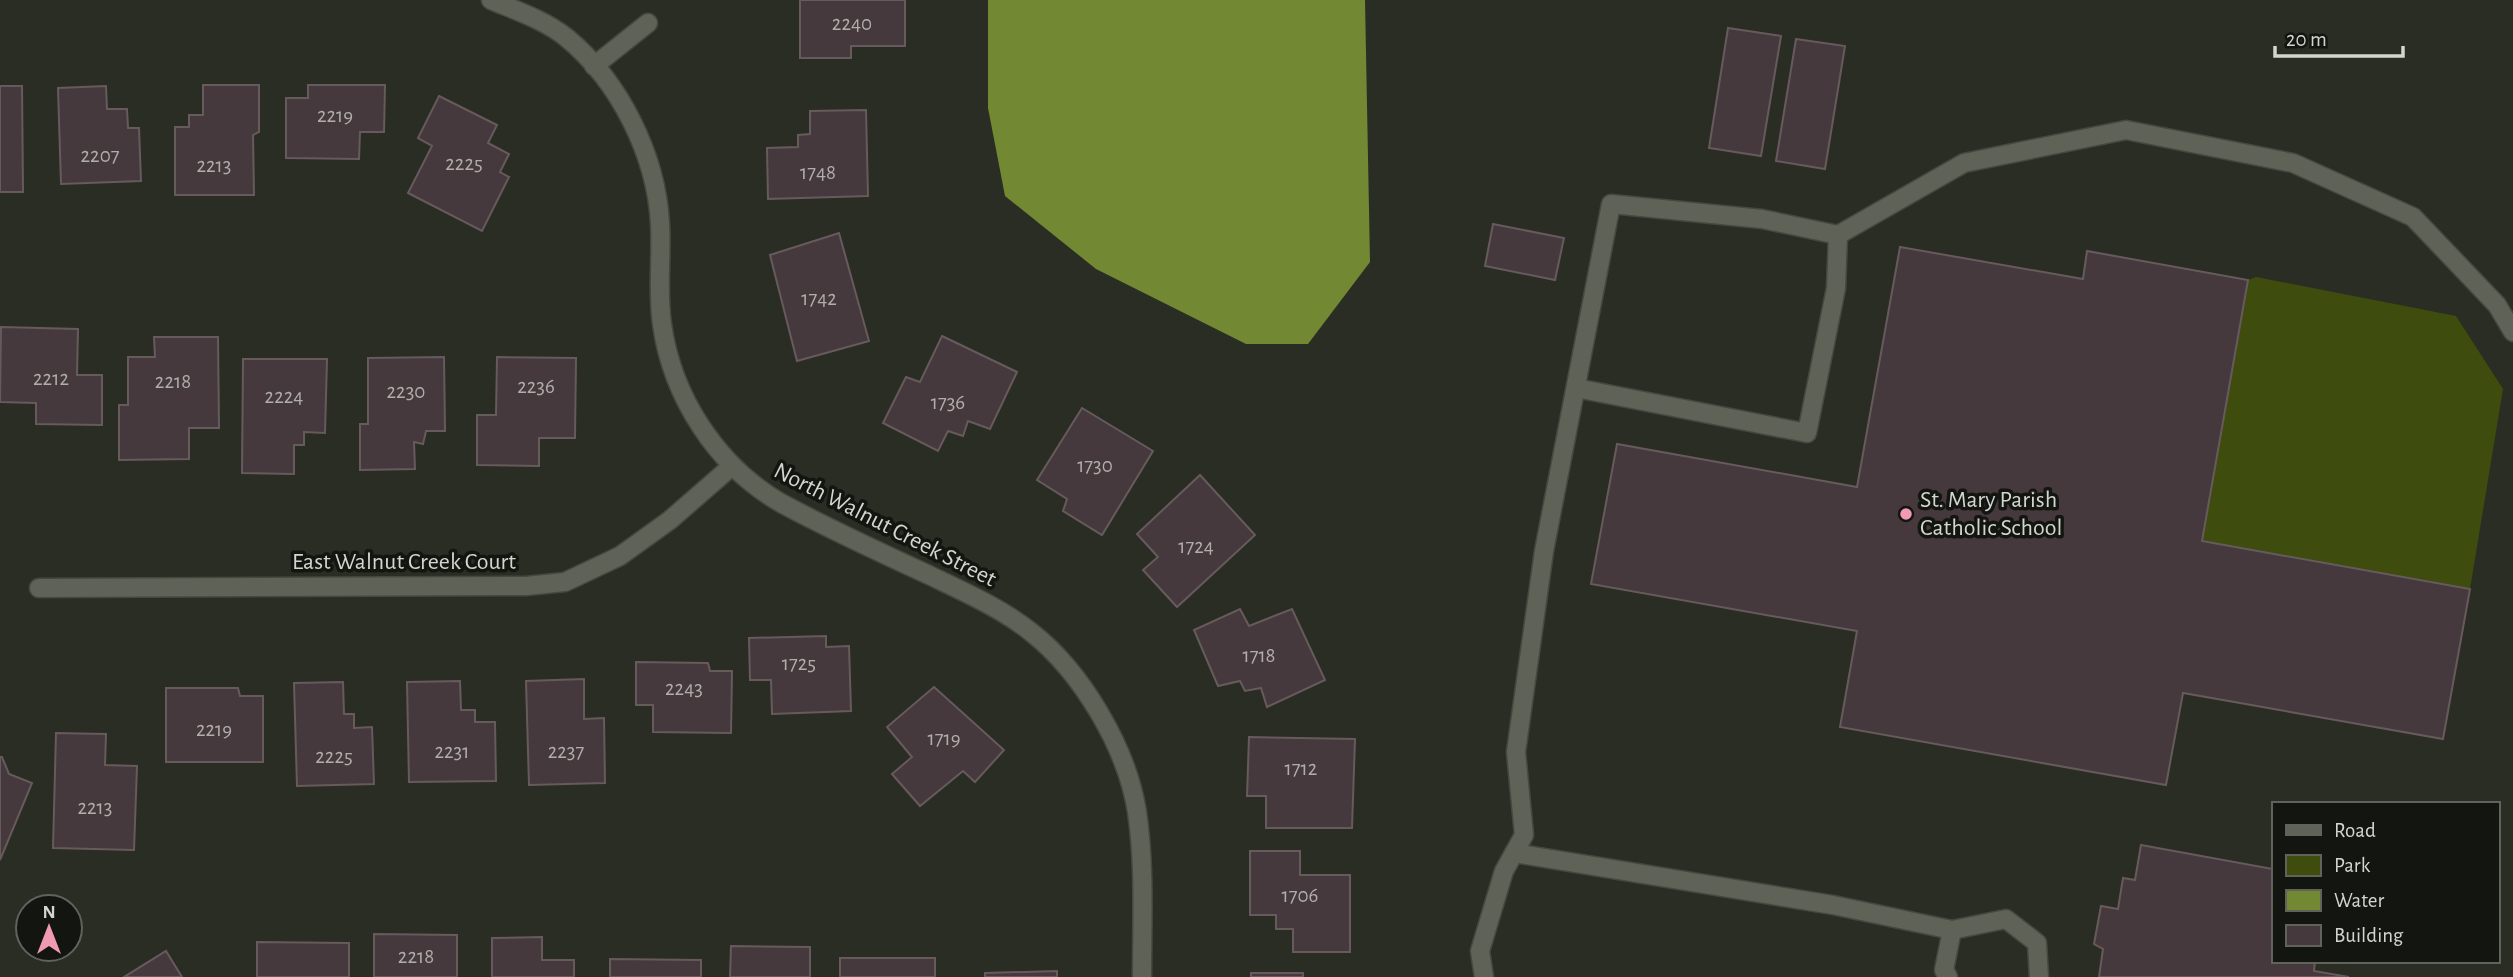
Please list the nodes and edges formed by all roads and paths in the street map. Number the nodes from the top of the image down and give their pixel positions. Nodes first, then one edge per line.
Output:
1 (491, 0) edge
2 (648, 23) dead end
3 (594, 66) junction
4 (1838, 235) junction
5 (2513, 332) edge
6 (1576, 388) junction
7 (732, 466) junction
8 (39, 588) dead end
9 (1514, 853) junction
10 (1952, 930) junction
11 (1142, 977) edge
12 (1484, 977) edge
13 (1948, 977) edge
14 (2039, 977) edge

1 - 3 street, North Walnut Creek Street
2 - 3 street
3 - 7 street, North Walnut Creek Street
4 - 5 street
4 - 6 street
4 - 6 street
6 - 9 street
7 - 8 street, East Walnut Creek Court
7 - 11 street, North Walnut Creek Street
9 - 10 street
9 - 12 street
10 - 13 street
10 - 14 street

